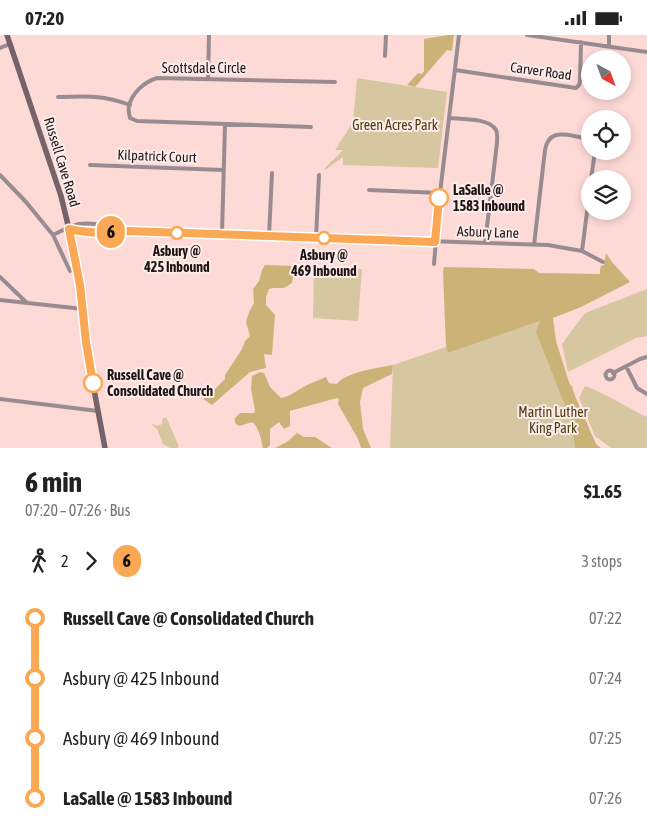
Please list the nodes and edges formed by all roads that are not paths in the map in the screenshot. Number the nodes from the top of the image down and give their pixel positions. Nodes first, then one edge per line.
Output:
1 (7, 35) edge
2 (209, 35) edge
3 (386, 35) edge
4 (459, 35) edge
5 (527, 35) edge
6 (609, 35) edge
7 (540, 36) edge
8 (581, 42) junction
9 (10, 44) junction
10 (0, 47) edge
11 (609, 47) junction
12 (647, 52) edge
13 (385, 56) dead end
14 (455, 70) junction
15 (208, 79) junction
16 (335, 82) dead end
17 (58, 97) dead end
18 (130, 105) junction
19 (450, 118) junction
20 (225, 124) junction
21 (311, 127) dead end
22 (581, 138) edge
23 (90, 165) dead end
24 (223, 169) junction
25 (272, 173) dead end
26 (0, 175) edge
27 (319, 175) dead end
28 (369, 190) dead end
29 (440, 193) junction
30 (586, 220) edge
31 (69, 229) junction
32 (128, 231) junction
33 (53, 235) junction
34 (222, 235) junction
35 (269, 236) junction
36 (316, 238) junction
37 (435, 242) junction
38 (485, 243) junction
39 (534, 245) junction
40 (582, 251) junction
41 (603, 262) dead end
42 (434, 264) dead end
43 (70, 271) dead end
44 (0, 277) edge
45 (0, 300) edge
46 (28, 304) junction
47 (83, 309) junction
48 (647, 357) edge
49 (626, 366) junction
50 (614, 373) dead end
51 (647, 394) edge
52 (0, 399) edge
53 (98, 411) junction
54 (105, 448) edge

1 - 9 main road, Russell Cave Road
2 - 15 street
3 - 13 street
4 - 14 street
5 - 7 street
6 - 11 street
7 - 8 street
8 - 11 street
8 - 14 street, Carver Road
9 - 10 street
9 - 31 main road, Russell Cave Road
11 - 12 street
14 - 19 street
15 - 16 street, Scottsdale Circle
15 - 18 street, Scottsdale Circle
17 - 18 street
18 - 20 street
19 - 29 street
19 - 38 street
20 - 21 street
20 - 24 street
22 - 39 street
23 - 24 street, Kilpatrick Court
24 - 34 street
25 - 35 street
26 - 33 street
27 - 36 street
28 - 29 street
29 - 37 street
30 - 40 street
31 - 32 street, Asbury Lane
31 - 32 street, Asbury Lane
31 - 33 street
31 - 47 main road, Russell Cave Road
32 - 34 street, Asbury Lane
33 - 43 street
34 - 35 street, Asbury Lane
35 - 36 street, Asbury Lane
36 - 37 street, Asbury Lane
37 - 38 street, Asbury Lane
37 - 42 street
38 - 39 street, Asbury Lane
39 - 40 street, Asbury Lane
40 - 41 street, Asbury Lane
44 - 46 street
45 - 46 street
46 - 47 street
47 - 53 main road, Russell Cave Road
48 - 49 street
49 - 50 street
49 - 51 street
52 - 53 street
53 - 54 main road, Russell Cave Road

